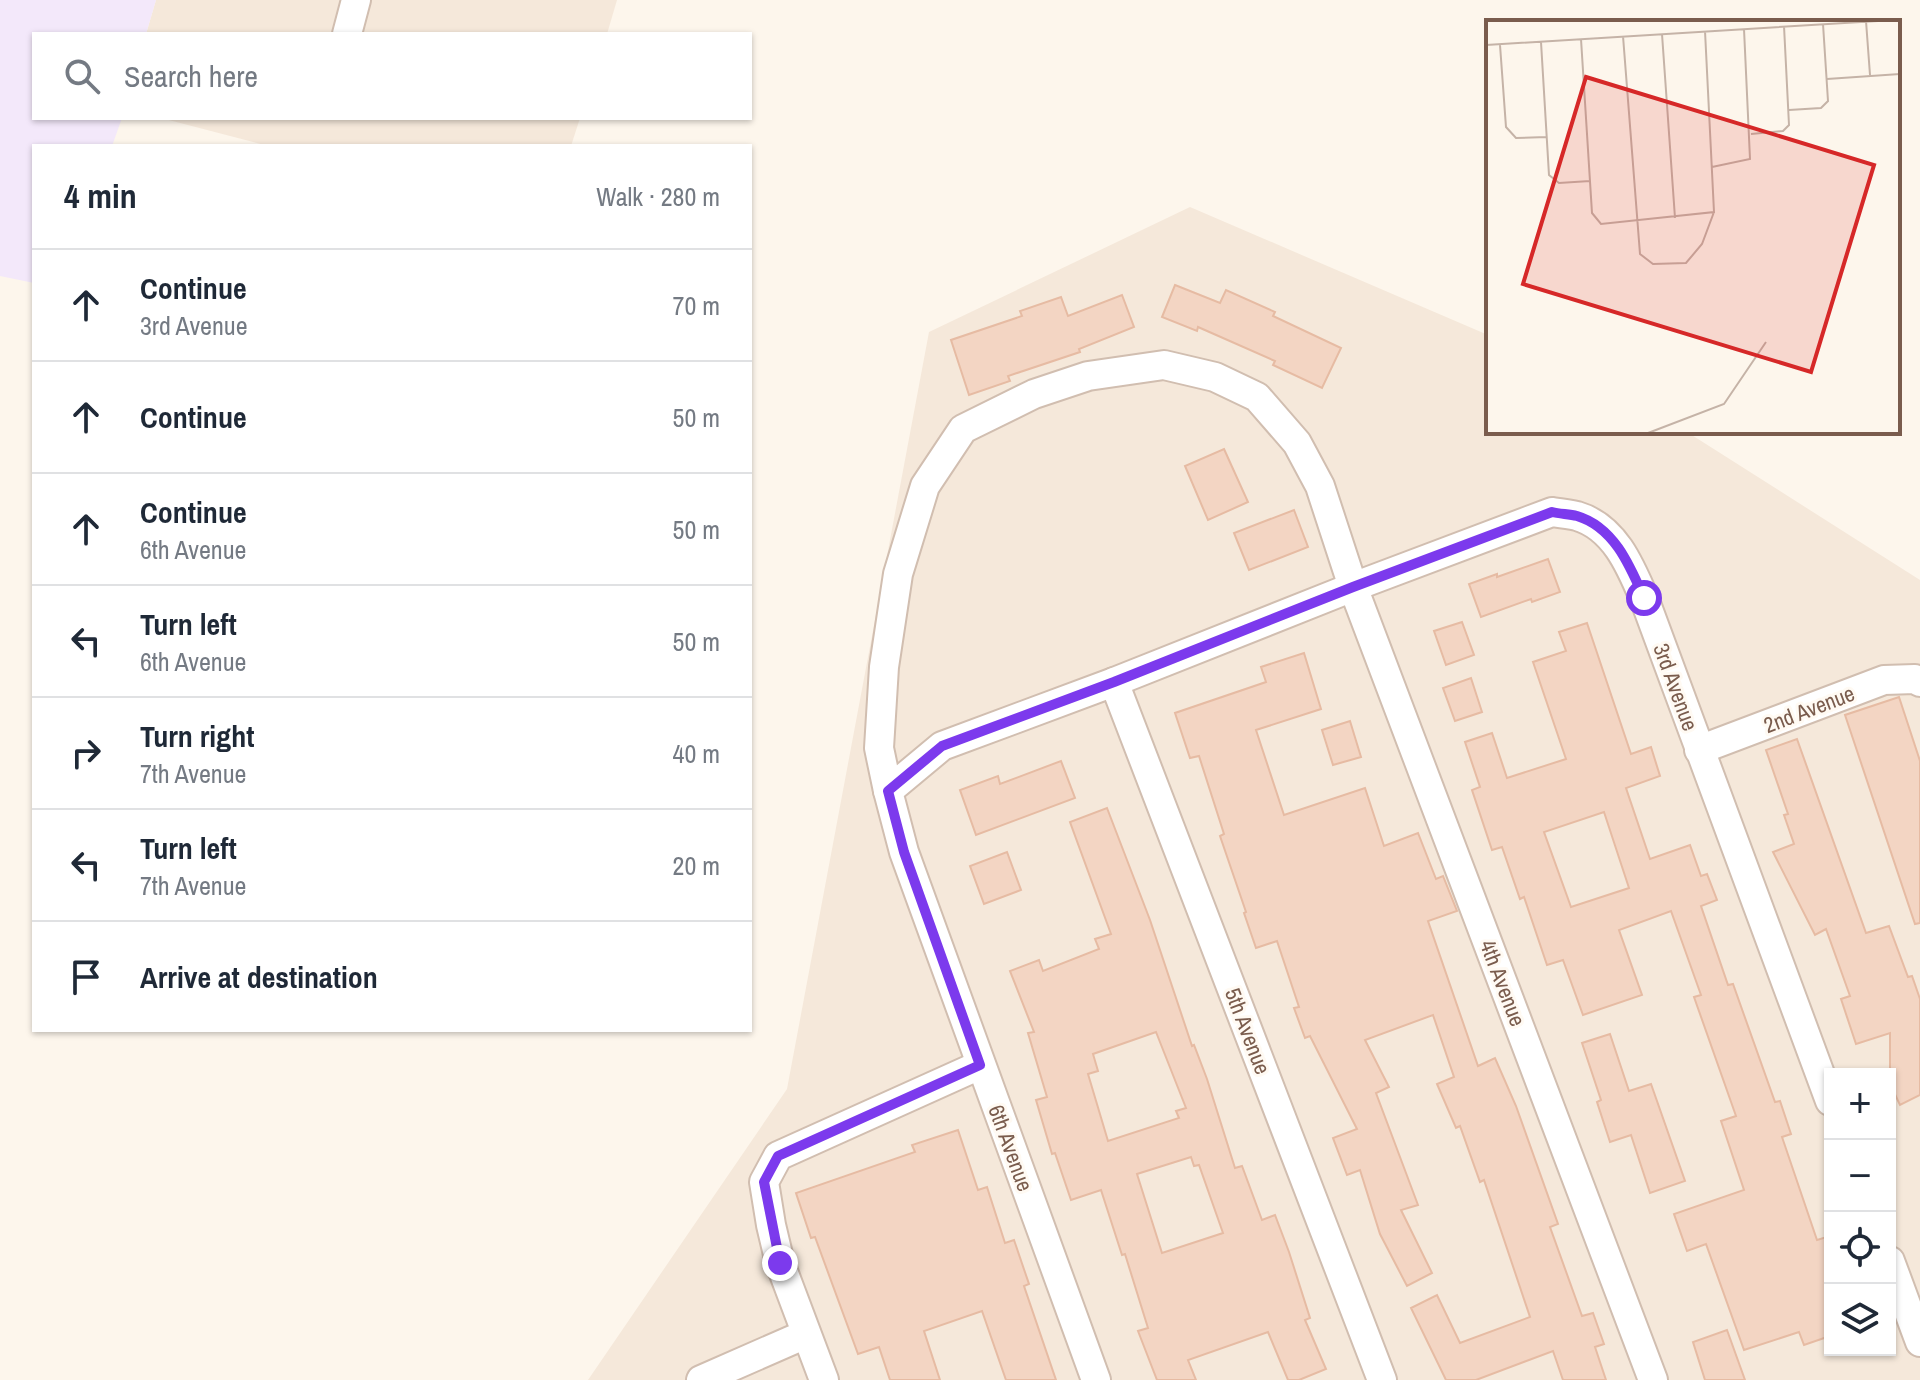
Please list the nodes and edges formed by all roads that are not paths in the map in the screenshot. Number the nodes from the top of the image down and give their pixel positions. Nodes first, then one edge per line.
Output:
1 (356, 0) edge
2 (348, 32) edge
3 (1353, 587) junction
4 (1114, 682) junction
5 (1920, 682) edge
6 (1699, 750) junction
7 (888, 791) junction
8 (980, 1065) junction
9 (1824, 1085) edge
10 (1896, 1277) edge
11 (806, 1334) junction
12 (1920, 1342) edge
13 (701, 1380) edge
14 (824, 1380) edge
15 (1096, 1380) edge
16 (1382, 1380) edge
17 (1653, 1380) edge

1 - 2 street
3 - 4 street, 3rd Avenue
3 - 6 street, 3rd Avenue
3 - 7 street, 4th Avenue
3 - 17 street, 4th Avenue
4 - 7 street
4 - 16 street, 5th Avenue
5 - 6 street, 2nd Avenue
6 - 9 street, 3rd Avenue
7 - 8 street, 6th Avenue
8 - 11 street
8 - 15 street, 6th Avenue
10 - 12 street
11 - 13 street
11 - 14 street

